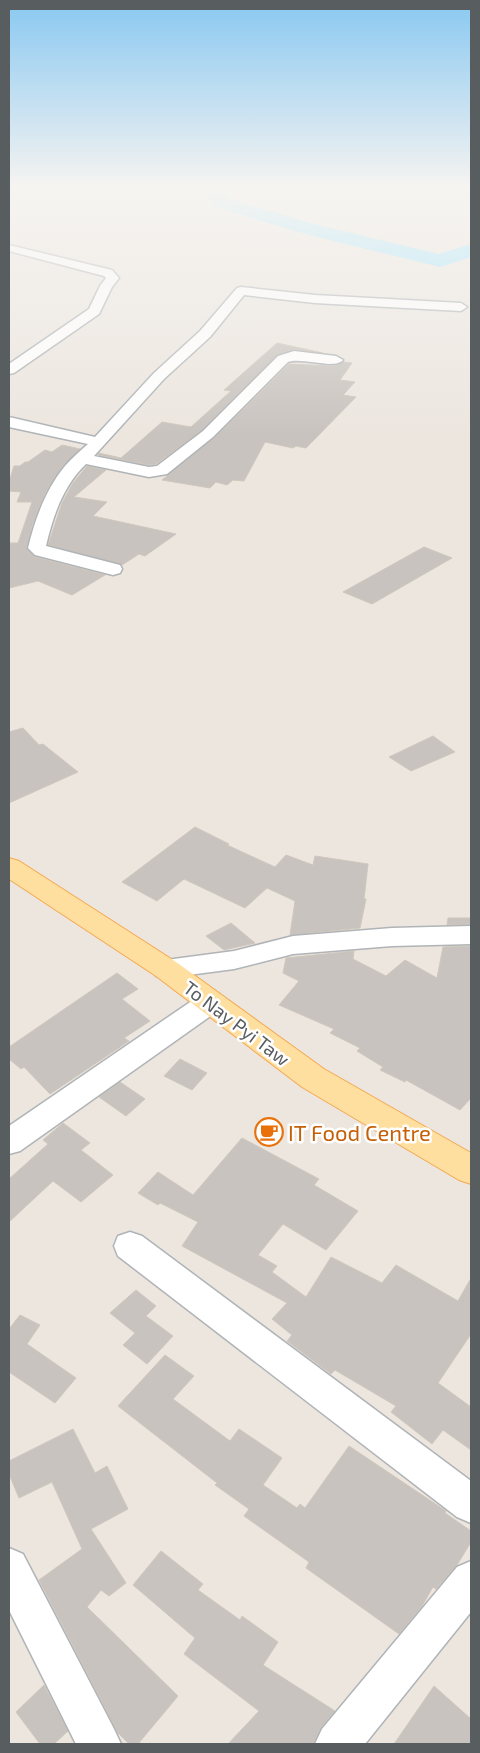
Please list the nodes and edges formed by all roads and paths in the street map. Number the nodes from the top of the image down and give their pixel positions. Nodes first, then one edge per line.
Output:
1 (99, 271) edge
2 (461, 307) dead end
3 (336, 360) dead end
4 (9, 370) edge
5 (9, 422) edge
6 (99, 442) junction
7 (82, 458) junction
8 (113, 569) dead end
9 (9, 867) edge
10 (471, 935) edge
11 (166, 970) junction
12 (209, 1003) junction
13 (9, 1142) edge
14 (471, 1170) edge
15 (130, 1246) dead end
16 (471, 1504) edge
17 (9, 1568) edge
18 (471, 1581) edge
19 (99, 1744) edge
20 (337, 1744) edge

1 - 4 street
2 - 6 street
3 - 7 street
5 - 6 street
6 - 7 street
7 - 8 street
9 - 11 main road, To Nay Pyi Taw
10 - 11 street
11 - 12 main road, To Nay Pyi Taw
12 - 13 street
12 - 14 main road, To Nay Pyi Taw
15 - 16 street
17 - 19 street
18 - 20 street

